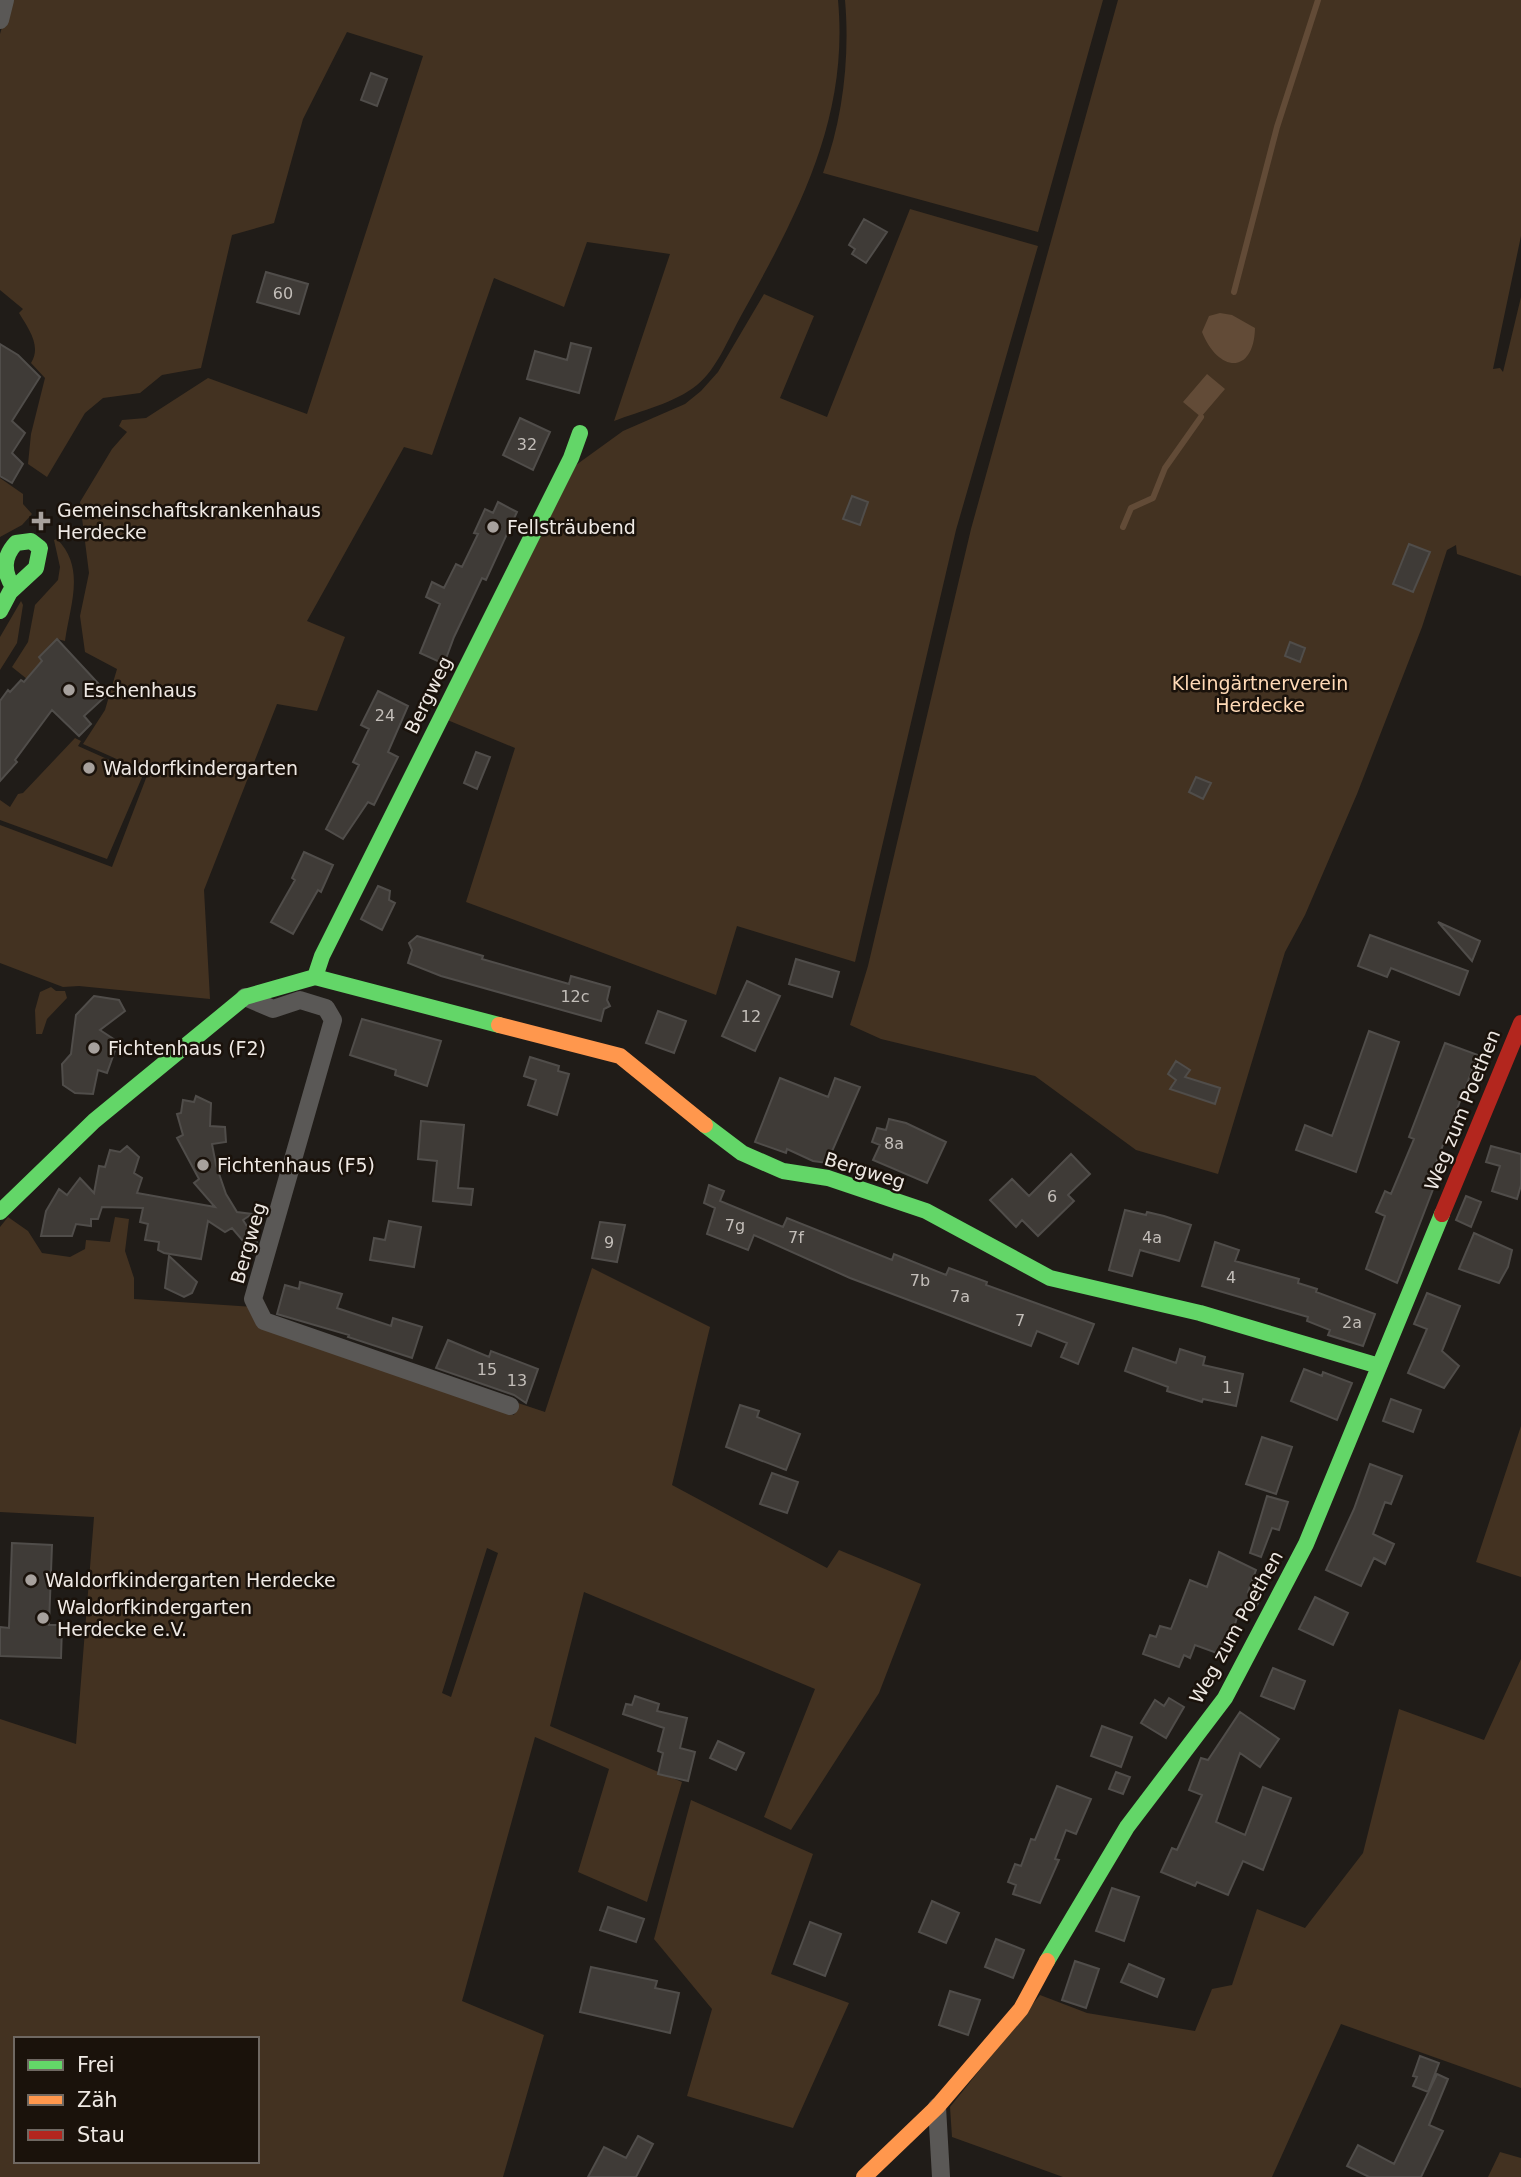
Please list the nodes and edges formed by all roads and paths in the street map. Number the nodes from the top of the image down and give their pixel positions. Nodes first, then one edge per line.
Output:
1 (5, 0) edge
2 (0, 20) edge
3 (580, 433) dead end
4 (13, 587) dead end
5 (0, 611) edge
6 (315, 977) junction
7 (245, 998) junction
8 (1521, 1023) edge
9 (0, 1212) edge
10 (1379, 1366) junction
11 (510, 1406) dead end
12 (937, 2107) junction
13 (864, 2177) edge
14 (941, 2177) edge

1 - 2 street
3 - 6 street, Bergweg
4 - 5 street
6 - 7 street
6 - 10 street, Bergweg
7 - 9 street
7 - 11 street, Bergweg
8 - 10 street, Weg zum Poethen
10 - 12 street, Weg zum Poethen
12 - 13 street, Weg zum Poethen
12 - 14 street

